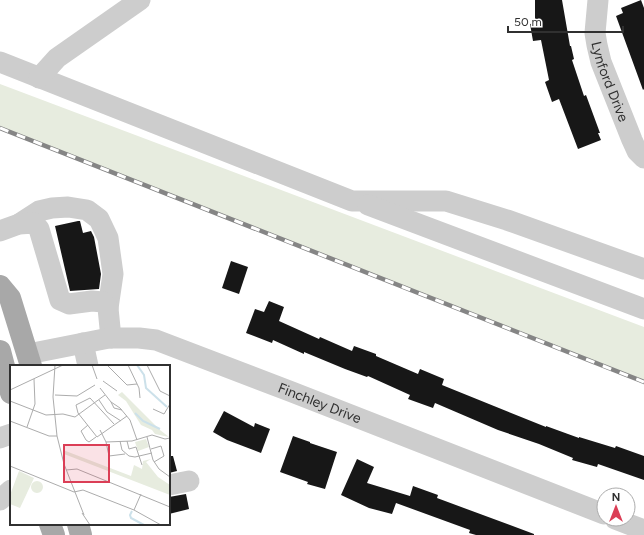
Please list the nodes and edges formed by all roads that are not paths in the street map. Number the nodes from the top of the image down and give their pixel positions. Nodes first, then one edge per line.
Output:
1 (140, 0) edge
2 (598, 0) edge
3 (0, 62) edge
4 (39, 78) junction
5 (644, 158) edge
6 (356, 201) junction
7 (10, 227) edge
8 (644, 269) edge
9 (0, 286) edge
10 (108, 308) junction
11 (644, 309) edge
12 (111, 338) junction
13 (83, 343) junction
14 (0, 351) edge
15 (29, 360) edge
16 (88, 365) edge
17 (10, 389) edge
18 (10, 434) edge
19 (0, 438) edge
20 (189, 481) dead end
21 (170, 485) edge
22 (10, 491) edge
23 (0, 500) edge
24 (596, 511) edge
25 (50, 525) edge
26 (78, 525) edge
27 (54, 535) edge
28 (81, 535) edge

1 - 4 street
2 - 5 street, Lynford Drive
3 - 4 street
4 - 6 street
6 - 8 street
6 - 11 street
7 - 10 street
7 - 10 street
9 - 15 main road
10 - 12 street
12 - 13 street, Finchley Drive
12 - 24 street, Finchley Drive
13 - 15 street, Finchley Drive
13 - 16 street
14 - 17 main road
18 - 19 street
20 - 21 street
22 - 23 street
25 - 27 main road
26 - 28 main road

